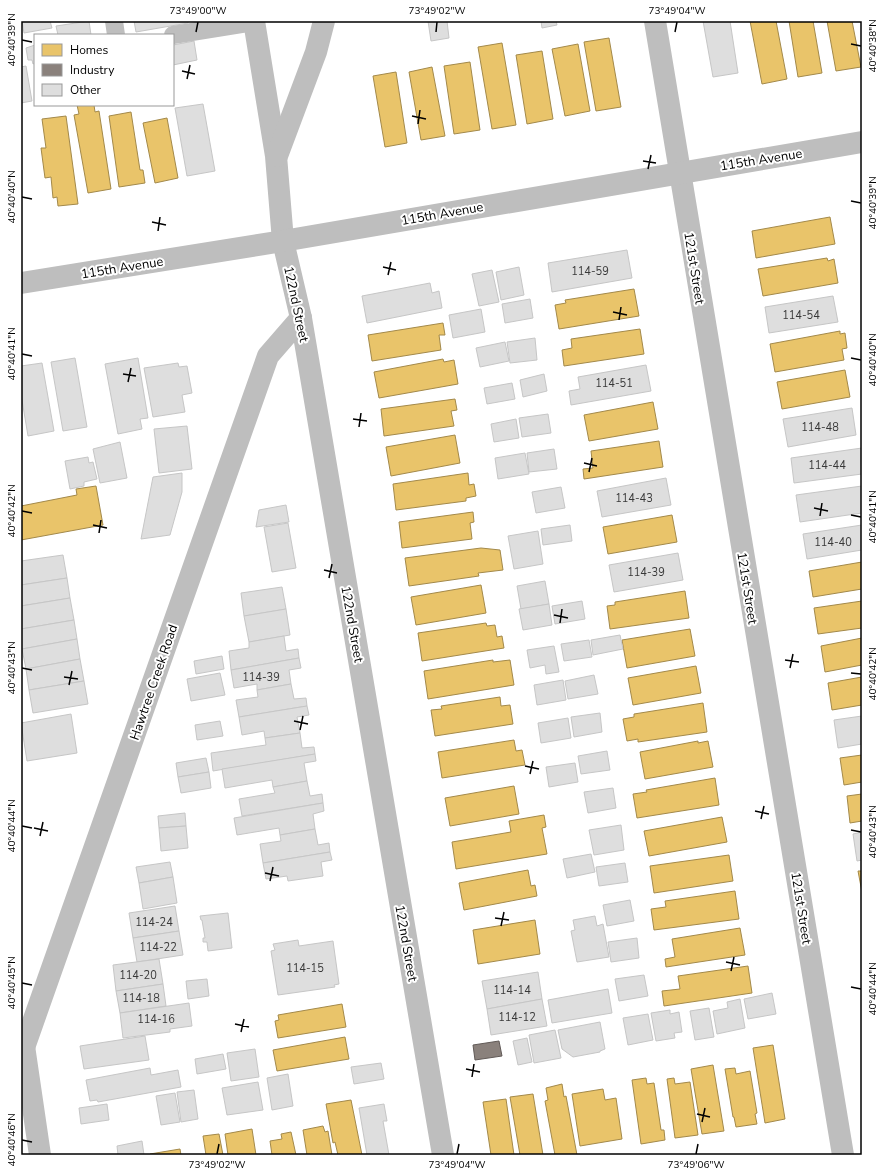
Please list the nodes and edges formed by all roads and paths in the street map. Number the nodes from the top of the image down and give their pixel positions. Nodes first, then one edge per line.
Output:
1 (114, 21) edge
2 (254, 21) edge
3 (324, 21) edge
4 (655, 21) edge
5 (116, 34) edge
6 (174, 35) edge
7 (862, 142) edge
8 (276, 156) junction
9 (679, 172) junction
10 (283, 241) junction
11 (21, 283) edge
12 (301, 318) junction
13 (22, 1043) edge
14 (40, 1155) edge
15 (442, 1155) edge
16 (843, 1155) edge

1 - 5 lane
2 - 6 lane
2 - 8 street, 122nd Street
3 - 8 street
4 - 9 street, 121st Street
7 - 9 street, 115th Avenue
8 - 10 street, 122nd Street
9 - 10 street, 115th Avenue
9 - 16 street, 121st Street
10 - 11 street, 115th Avenue
10 - 12 street, 122nd Street
12 - 13 street, Hawtree Creek Road
12 - 15 street, 122nd Street
13 - 14 street

